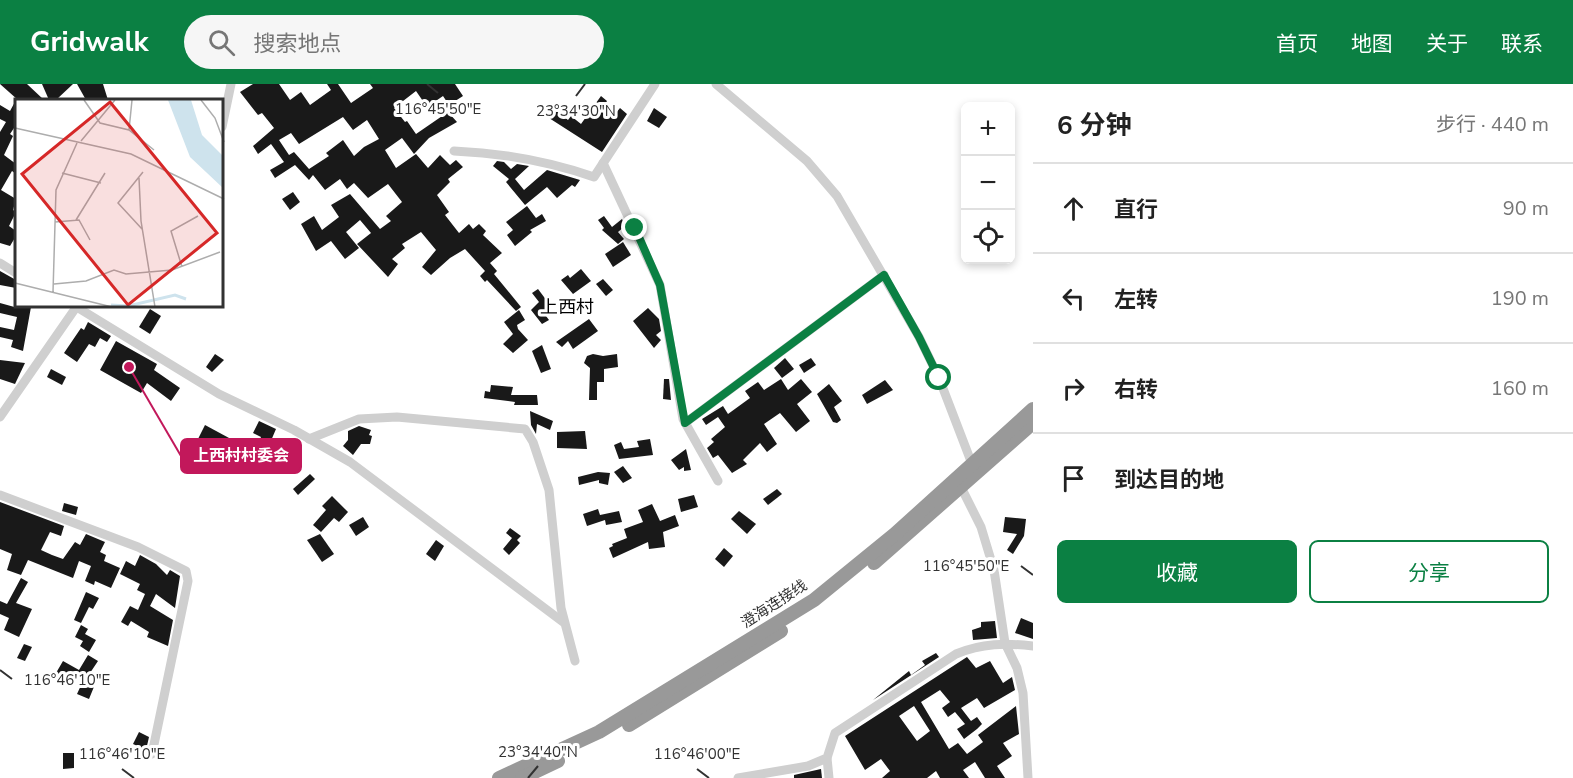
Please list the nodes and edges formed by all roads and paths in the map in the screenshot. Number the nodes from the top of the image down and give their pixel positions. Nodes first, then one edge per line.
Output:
1 (231, 84) edge
2 (655, 84) edge
3 (716, 84) edge
4 (224, 117) edge
5 (454, 151) dead end
6 (603, 163) junction
7 (0, 264) edge
8 (15, 272) edge
9 (884, 275) junction
10 (75, 308) edge
11 (79, 308) edge
12 (1033, 409) edge
13 (0, 417) edge
14 (685, 423) junction
15 (1033, 423) edge
16 (309, 439) junction
17 (972, 464) junction
18 (718, 481) dead end
19 (961, 487) junction
20 (0, 495) edge
21 (563, 622) junction
22 (1005, 643) junction
23 (1033, 646) edge
24 (575, 661) dead end
25 (152, 754) dead end
26 (827, 758) junction
27 (499, 778) edge
28 (522, 778) edge
29 (738, 778) edge
30 (830, 778) edge
31 (1028, 778) edge

1 - 4 street
2 - 6 street
3 - 9 street
5 - 6 street
6 - 14 street
7 - 8 street
9 - 14 street
9 - 17 street
10 - 13 street
11 - 16 street
12 - 17 highway, 澄海连接线
14 - 18 street
15 - 19 highway, 澄海连接线
16 - 21 street
16 - 21 street
17 - 27 highway, 澄海连接线
19 - 22 street
19 - 28 highway, 澄海连接线
20 - 25 street
21 - 24 street
22 - 23 street
22 - 26 street
22 - 31 street
26 - 29 street
26 - 30 street

